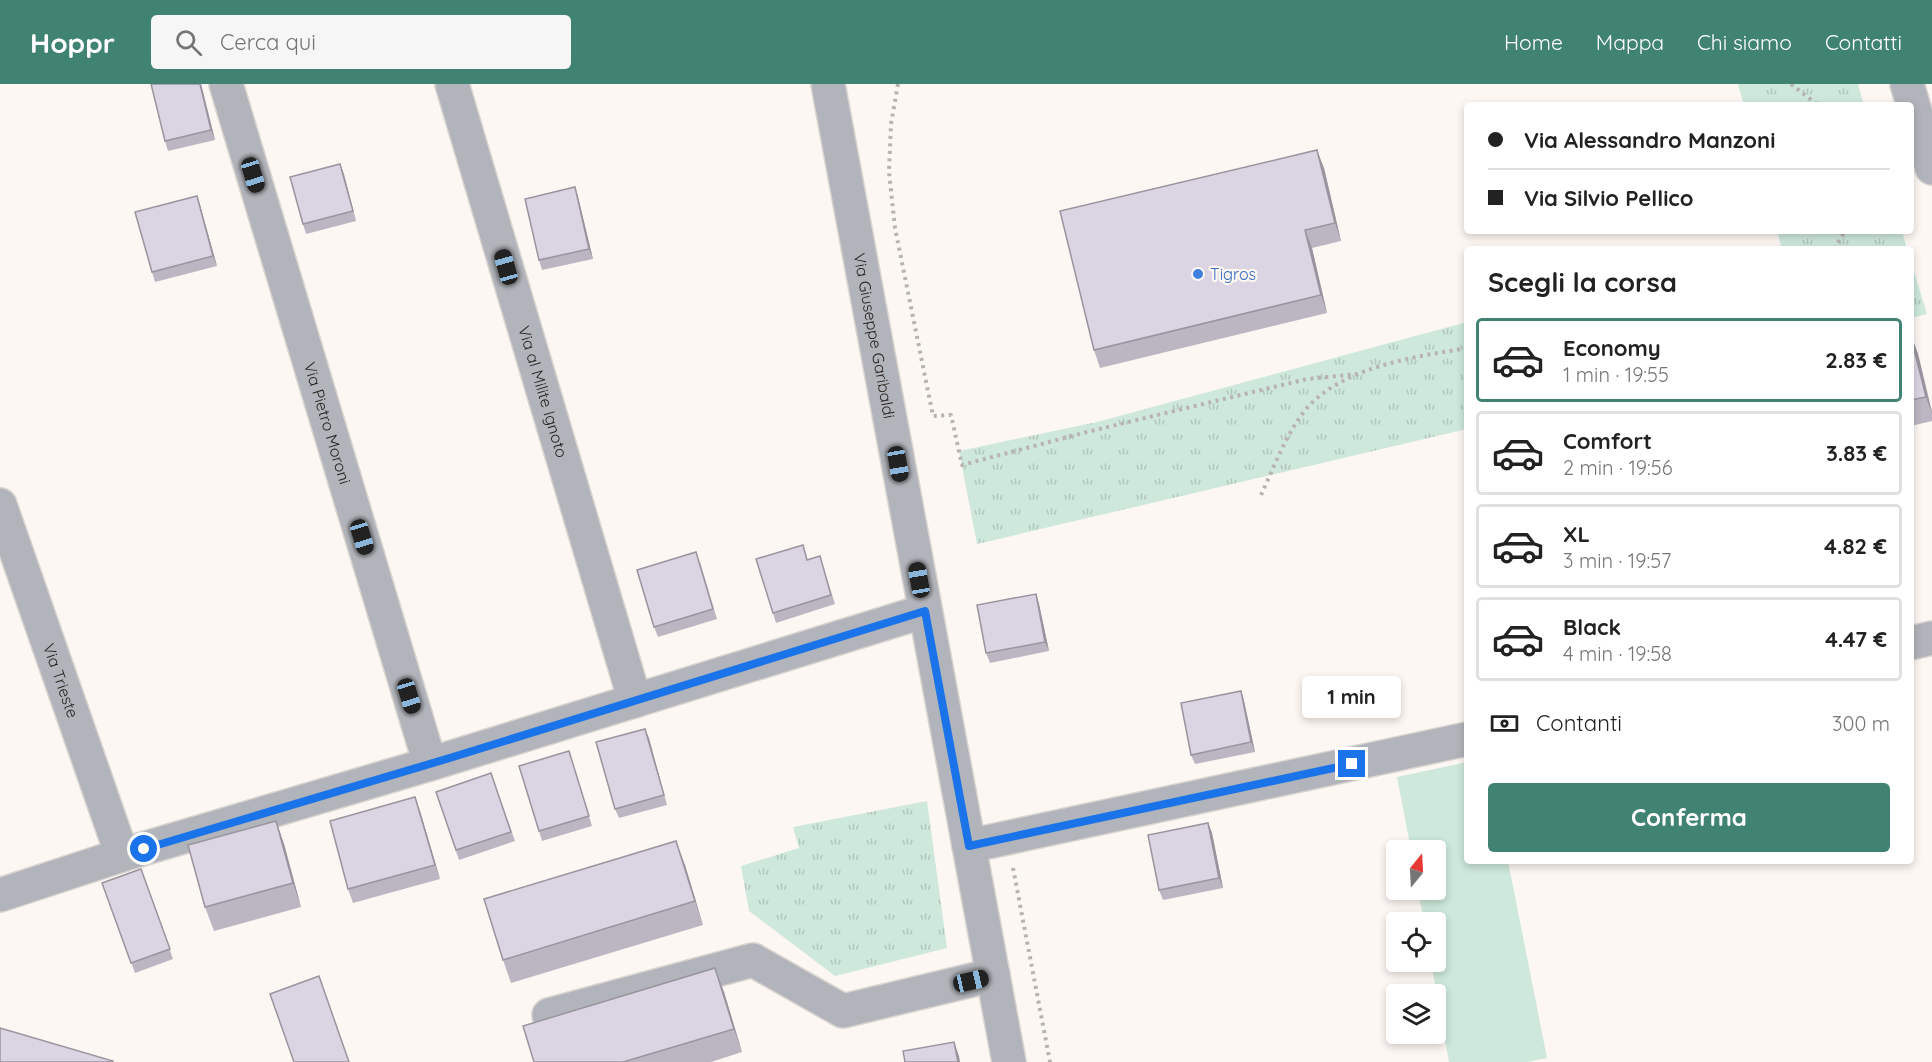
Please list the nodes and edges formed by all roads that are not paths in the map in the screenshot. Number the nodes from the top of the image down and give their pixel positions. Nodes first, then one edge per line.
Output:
1 (226, 84) edge
2 (452, 84) edge
3 (828, 84) edge
4 (847, 84) edge
5 (1907, 84) edge
6 (1912, 102) edge
7 (1914, 108) edge
8 (840, 140) junction
9 (1932, 168) edge
10 (0, 505) edge
11 (925, 611) junction
12 (1932, 638) edge
13 (1914, 642) edge
14 (635, 701) junction
15 (1464, 740) edge
16 (430, 764) junction
17 (969, 846) junction
18 (122, 855) junction
19 (0, 895) edge
20 (993, 975) junction
21 (549, 1016) edge
22 (1009, 1062) edge

1 - 16 street, Via Pietro Moroni
2 - 14 street, Via al Milite Ignoto
3 - 8 street, Via Giuseppe Garibaldi
4 - 8 street, Via Giuseppe Garibaldi
5 - 6 street
7 - 9 street
8 - 11 street, Via Giuseppe Garibaldi
10 - 18 street, Via Trieste
11 - 14 street
11 - 17 street, Via Giuseppe Garibaldi
12 - 13 street
14 - 16 street
15 - 17 street
16 - 18 street
17 - 20 street, Via Giuseppe Garibaldi
18 - 19 street
20 - 21 street
20 - 22 street, Via Giuseppe Garibaldi

